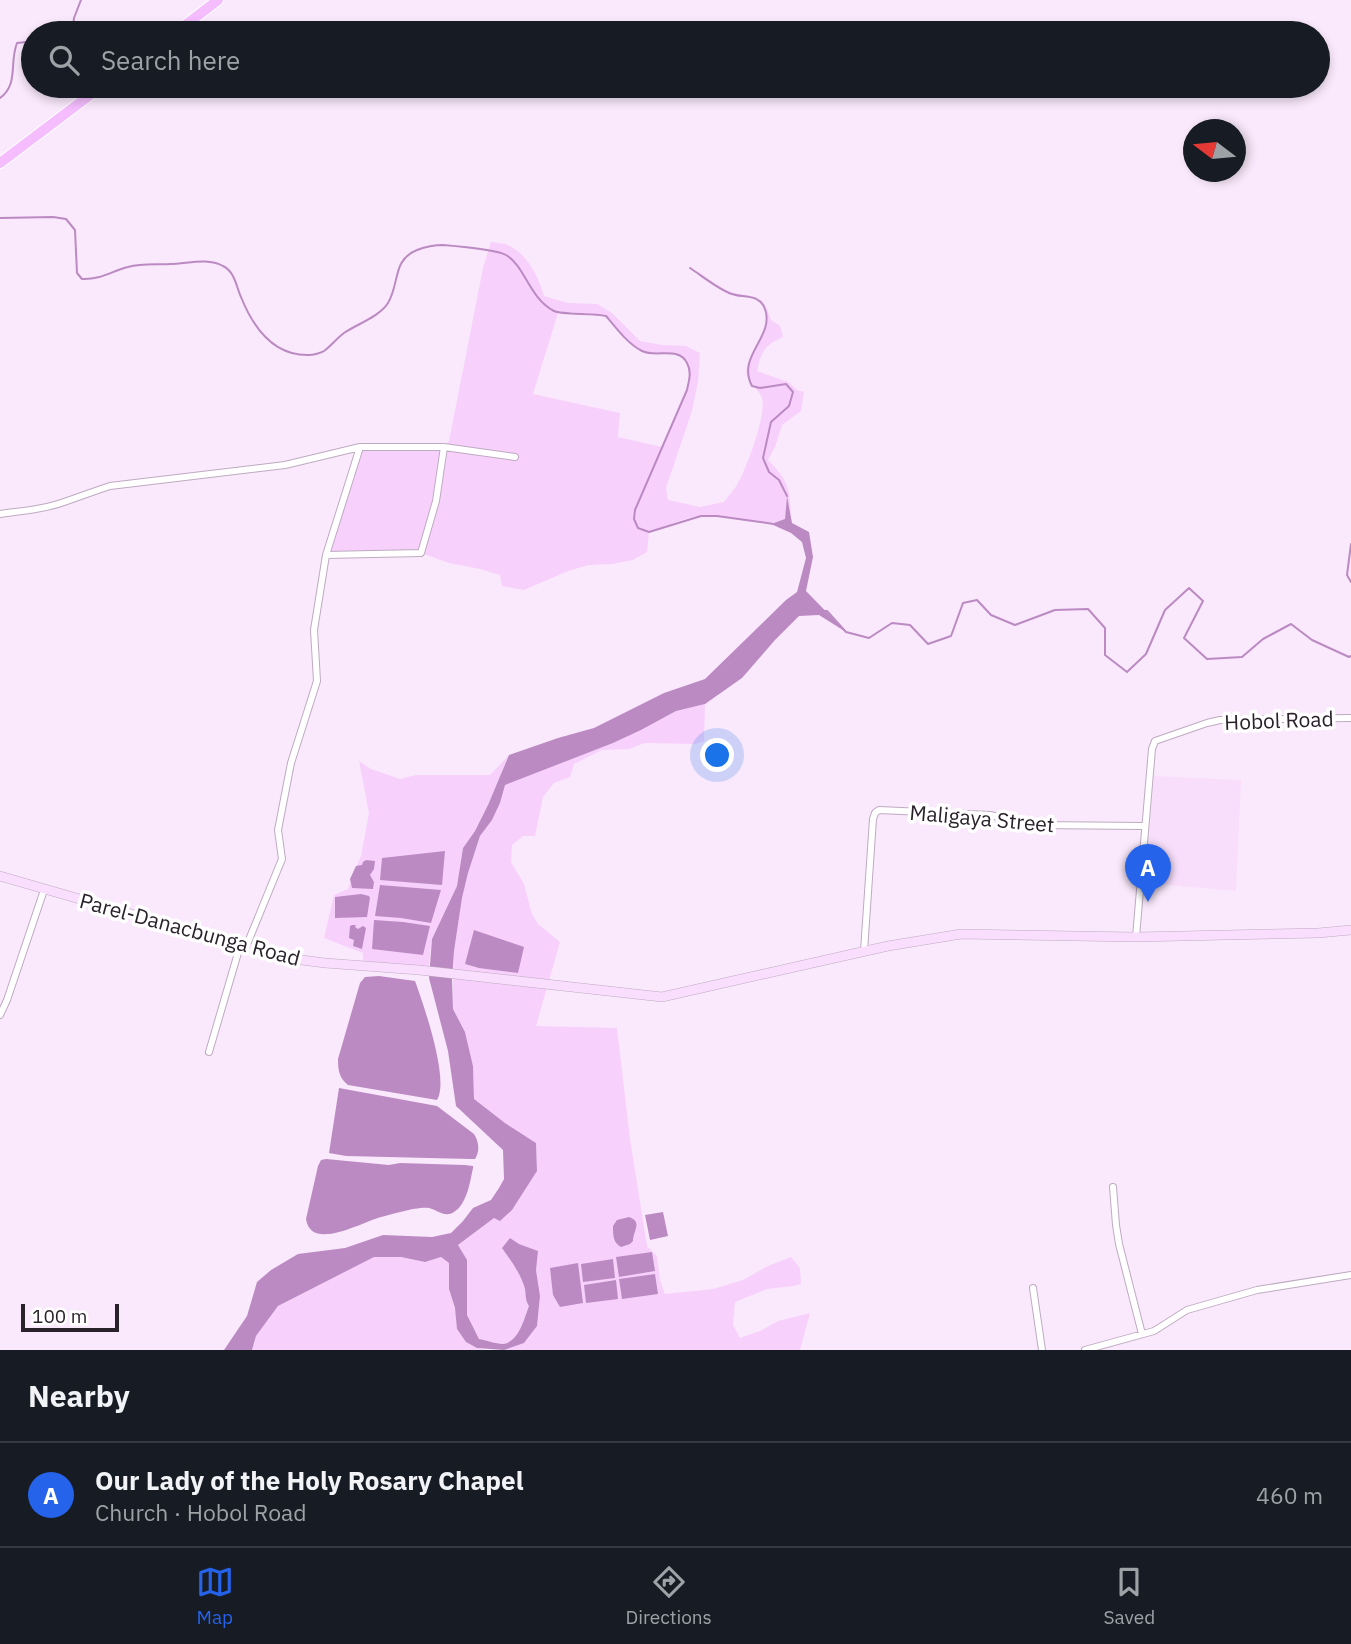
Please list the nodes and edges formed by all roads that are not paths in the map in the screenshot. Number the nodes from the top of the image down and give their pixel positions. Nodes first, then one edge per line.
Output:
1 (218, 0) edge
2 (191, 21) edge
3 (86, 98) edge
4 (0, 163) edge
5 (360, 447) junction
6 (444, 447) junction
7 (515, 457) dead end
8 (0, 514) edge
9 (326, 555) junction
10 (1351, 718) edge
11 (1145, 826) junction
12 (0, 876) edge
13 (44, 890) junction
14 (1351, 930) edge
15 (1136, 937) junction
16 (243, 946) junction
17 (864, 951) junction
18 (0, 1015) edge
19 (209, 1052) dead end
20 (1113, 1187) dead end
21 (1351, 1275) edge
22 (1034, 1288) dead end
23 (1142, 1334) junction
24 (1042, 1350) edge
25 (1085, 1350) edge

1 - 2 main road
3 - 4 main road
5 - 6 street
5 - 8 street
5 - 9 street
6 - 7 street
6 - 9 street
9 - 16 street
10 - 11 street, Hobol Road
11 - 15 street, Hobol Road
11 - 17 street, Maligaya Street
12 - 13 main road, Parel-Danacbunga Road
13 - 16 main road, Parel-Danacbunga Road
13 - 18 street
14 - 15 main road, Parel-Danacbunga Road
15 - 17 main road, Parel-Danacbunga Road
16 - 17 main road, Parel-Danacbunga Road
16 - 19 street
20 - 23 street
21 - 23 street
22 - 24 street
23 - 25 street

